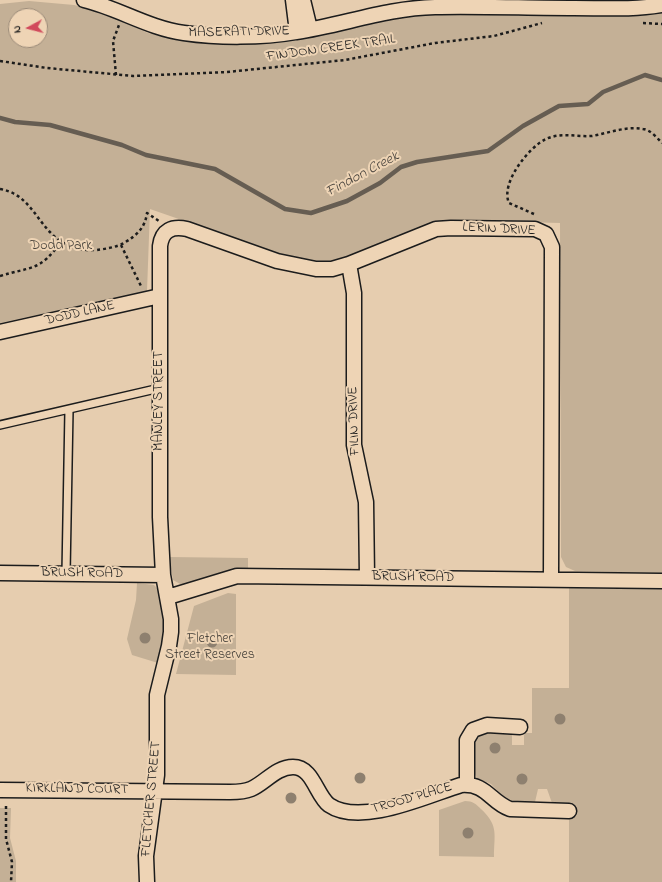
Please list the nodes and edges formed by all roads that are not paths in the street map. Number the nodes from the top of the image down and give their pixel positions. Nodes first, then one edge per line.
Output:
1 (292, 0) edge
2 (303, 0) edge
3 (96, 2) edge
4 (662, 5) edge
5 (303, 31) junction
6 (168, 230) joint
7 (349, 264) junction
8 (160, 296) junction
9 (0, 332) edge
10 (160, 388) junction
11 (69, 410) junction
12 (0, 425) edge
13 (0, 572) edge
14 (66, 573) junction
15 (163, 575) junction
16 (367, 577) junction
17 (551, 579) junction
18 (662, 581) edge
19 (168, 598) junction
20 (520, 727) dead end
21 (467, 785) junction
22 (0, 790) edge
23 (154, 792) junction
24 (569, 811) dead end
25 (147, 882) edge

1 - 5 street
2 - 5 street
3 - 5 street, MASERATI DRIVE
4 - 5 street, MASERATI DRIVE
6 - 7 street, LERIN DRIVE
6 - 8 street, MANLEY STREET
7 - 16 street, FILIN DRIVE
7 - 17 street, LERIN DRIVE
8 - 9 street, DODD LANE
8 - 10 street, MANLEY STREET
10 - 11 lane
10 - 15 street, MANLEY STREET
11 - 12 lane
11 - 14 lane
13 - 14 street, BRUSH ROAD
14 - 15 street, BRUSH ROAD
15 - 19 street, FLETCHER STREET
16 - 17 street, BRUSH ROAD
16 - 19 street, BRUSH ROAD
17 - 18 street, BRUSH ROAD
19 - 23 street, FLETCHER STREET
20 - 21 street
21 - 23 street, TROOD PLACE
21 - 24 street, TROOD PLACE
22 - 23 street, KIRKLAND COURT
23 - 25 street, FLETCHER STREET

